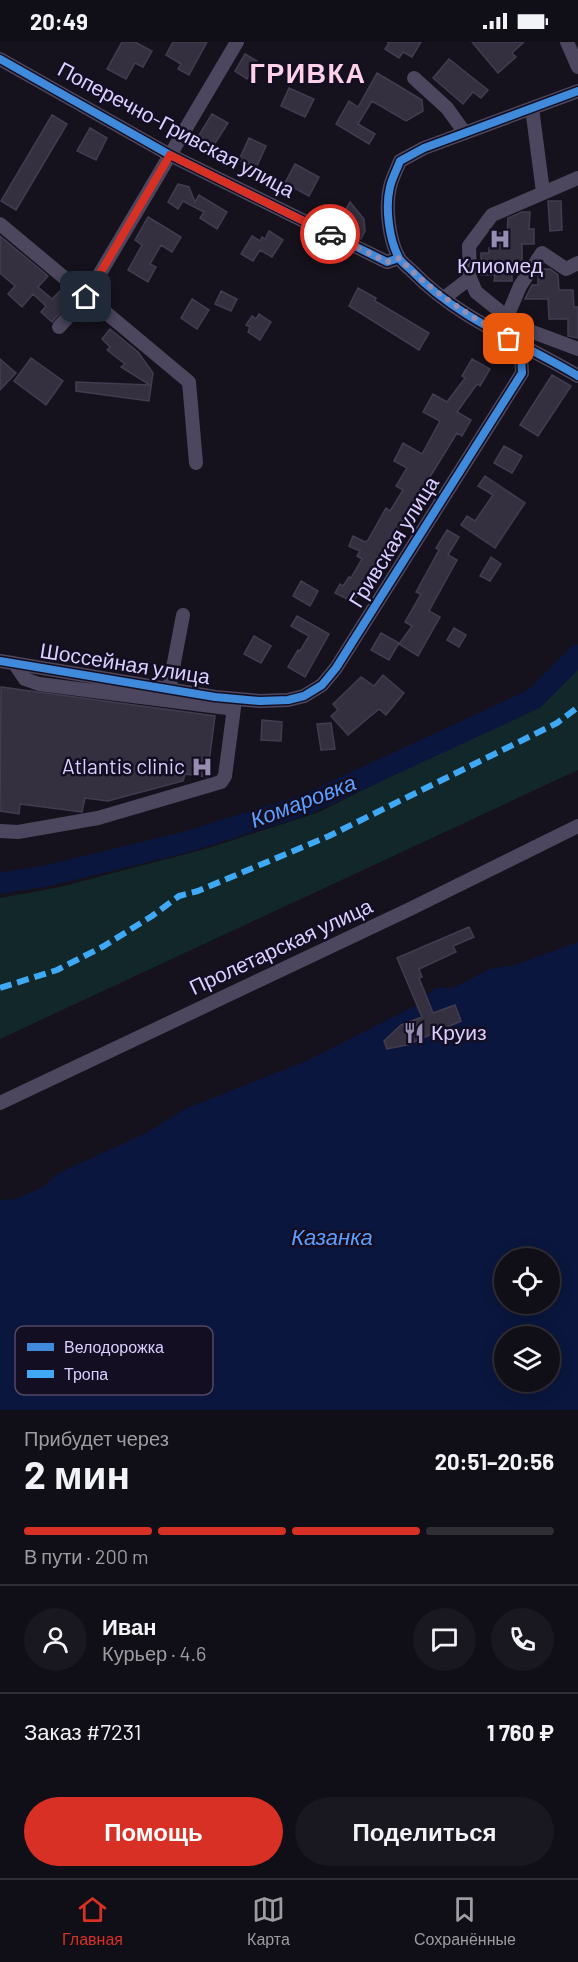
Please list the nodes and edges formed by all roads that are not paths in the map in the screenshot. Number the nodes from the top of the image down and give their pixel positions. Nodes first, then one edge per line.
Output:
1 (237, 42) edge
2 (567, 42) edge
3 (0, 59) edge
4 (578, 67) edge
5 (414, 78) dead end
6 (578, 92) edge
7 (532, 108) junction
8 (465, 133) junction
9 (170, 155) junction
10 (578, 178) edge
11 (549, 194) junction
12 (0, 224) edge
13 (399, 258) junction
14 (578, 264) edge
15 (470, 278) junction
16 (86, 297) junction
17 (444, 298) junction
18 (507, 317) junction
19 (59, 327) dead end
20 (515, 344) junction
21 (578, 349) edge
22 (578, 376) edge
23 (196, 463) dead end
24 (183, 615) dead end
25 (4, 664) edge
26 (169, 689) junction
27 (238, 703) junction
28 (578, 826) edge
29 (0, 831) edge
30 (0, 1103) edge

1 - 9 street
2 - 4 street
3 - 9 street, Поперечно-Гривская улица
5 - 8 street
6 - 7 street
7 - 8 street
7 - 11 street
8 - 13 street
9 - 13 street, Поперечно-Гривская улица
9 - 16 street
10 - 11 street
11 - 15 street
12 - 16 street
13 - 17 street
14 - 18 street
15 - 17 street
15 - 18 street
16 - 19 street
16 - 23 street
17 - 20 street
18 - 21 street
20 - 22 street
20 - 27 street, Гривская улица
24 - 26 street
25 - 26 street, Шоссейная улица
25 - 27 street
26 - 27 street, Шоссейная улица
27 - 29 street
28 - 30 street, Пролетарская улица

